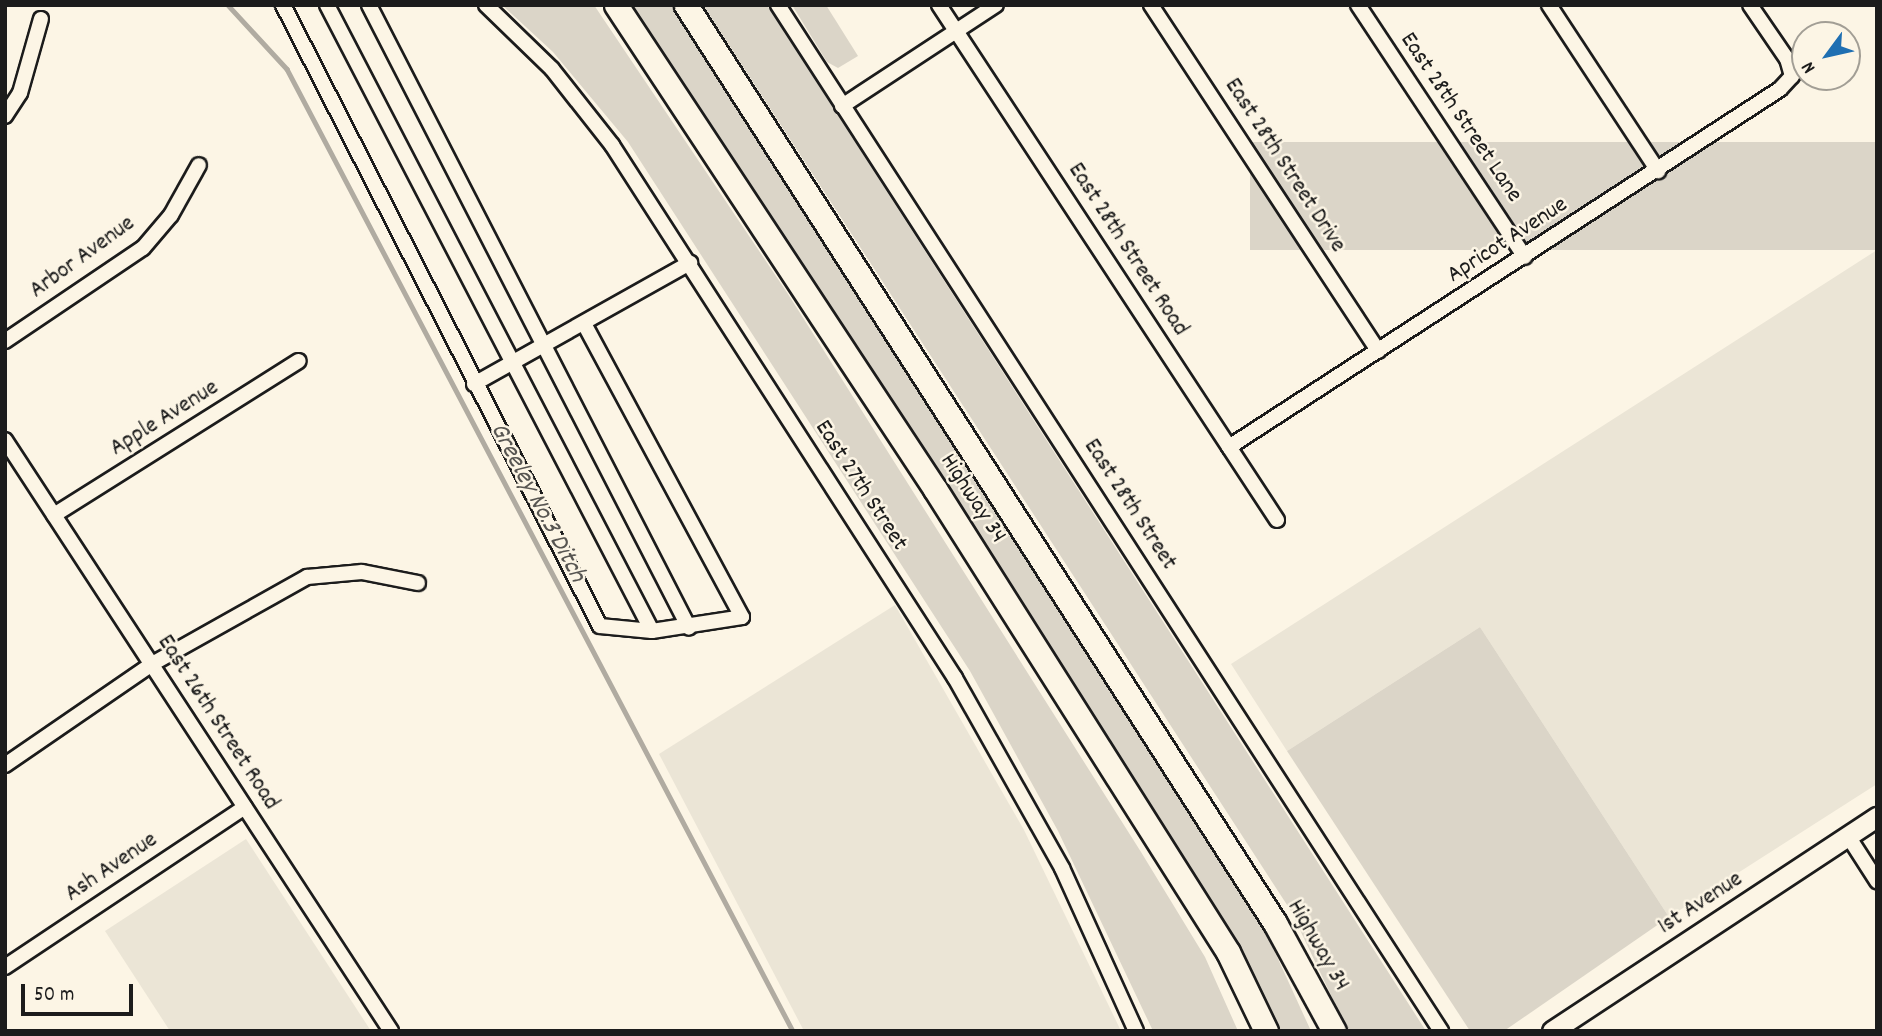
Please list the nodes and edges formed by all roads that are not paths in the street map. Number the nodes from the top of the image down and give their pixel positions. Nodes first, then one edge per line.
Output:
1 (283, 5) edge
2 (327, 5) edge
3 (369, 5) edge
4 (486, 5) edge
5 (616, 5) edge
6 (686, 5) edge
7 (778, 5) edge
8 (939, 5) edge
9 (996, 5) edge
10 (1151, 5) edge
11 (1358, 5) edge
12 (1549, 5) edge
13 (1750, 5) edge
14 (41, 19) dead end
15 (957, 31) junction
16 (842, 106) junction
17 (5, 116) edge
18 (199, 165) dead end
19 (1658, 172) junction
20 (1525, 257) junction
21 (691, 263) junction
22 (585, 325) junction
23 (5, 341) edge
24 (547, 347) junction
25 (1378, 351) junction
26 (299, 361) dead end
27 (516, 365) junction
28 (474, 384) junction
29 (5, 440) edge
30 (1229, 447) junction
31 (54, 515) junction
32 (1277, 520) dead end
33 (418, 583) dead end
34 (689, 628) junction
35 (652, 631) junction
36 (152, 664) junction
37 (5, 765) edge
38 (245, 807) junction
39 (1877, 817) edge
40 (1848, 836) junction
41 (1877, 881) edge
42 (1210, 925) junction
43 (5, 967) edge
44 (1312, 989) junction
45 (391, 1031) edge
46 (1136, 1031) edge
47 (1254, 1031) edge
48 (1266, 1031) edge
49 (1324, 1031) edge
50 (1334, 1031) edge
51 (1441, 1031) edge
52 (1552, 1031) edge

1 - 28 street
2 - 27 street
3 - 24 street
4 - 21 street, East 27th Street
5 - 42 highway, Highway 34
6 - 44 highway, Highway 34
7 - 16 street, East 28th Street
8 - 15 street, East 28th Street Road
9 - 15 street
10 - 25 street, East 28th Street Drive
11 - 20 street, East 28th Street Lane
12 - 19 street
13 - 19 street, Apricot Avenue
14 - 17 street
15 - 16 street
15 - 30 street, East 28th Street Road
16 - 51 street, East 28th Street
18 - 23 street, Arbor Avenue
19 - 20 street, Apricot Avenue
20 - 25 street, Apricot Avenue
21 - 22 street
21 - 46 street, East 27th Street
22 - 24 street
22 - 34 street
24 - 27 street
24 - 34 street
25 - 30 street, Apricot Avenue
26 - 31 street, Apple Avenue
27 - 28 street
27 - 35 street
28 - 35 street
29 - 31 street, East 26th Street Road
30 - 32 street, East 28th Street Road
31 - 36 street, East 26th Street Road
33 - 36 street
34 - 35 street
36 - 37 street
36 - 38 street, East 26th Street Road
38 - 43 street, Ash Avenue
38 - 45 street, East 26th Street Road
39 - 40 main road, 1st Avenue
40 - 41 street
40 - 52 main road, 1st Avenue
42 - 47 highway
42 - 48 highway, Highway 34
44 - 49 highway
44 - 50 highway, Highway 34

